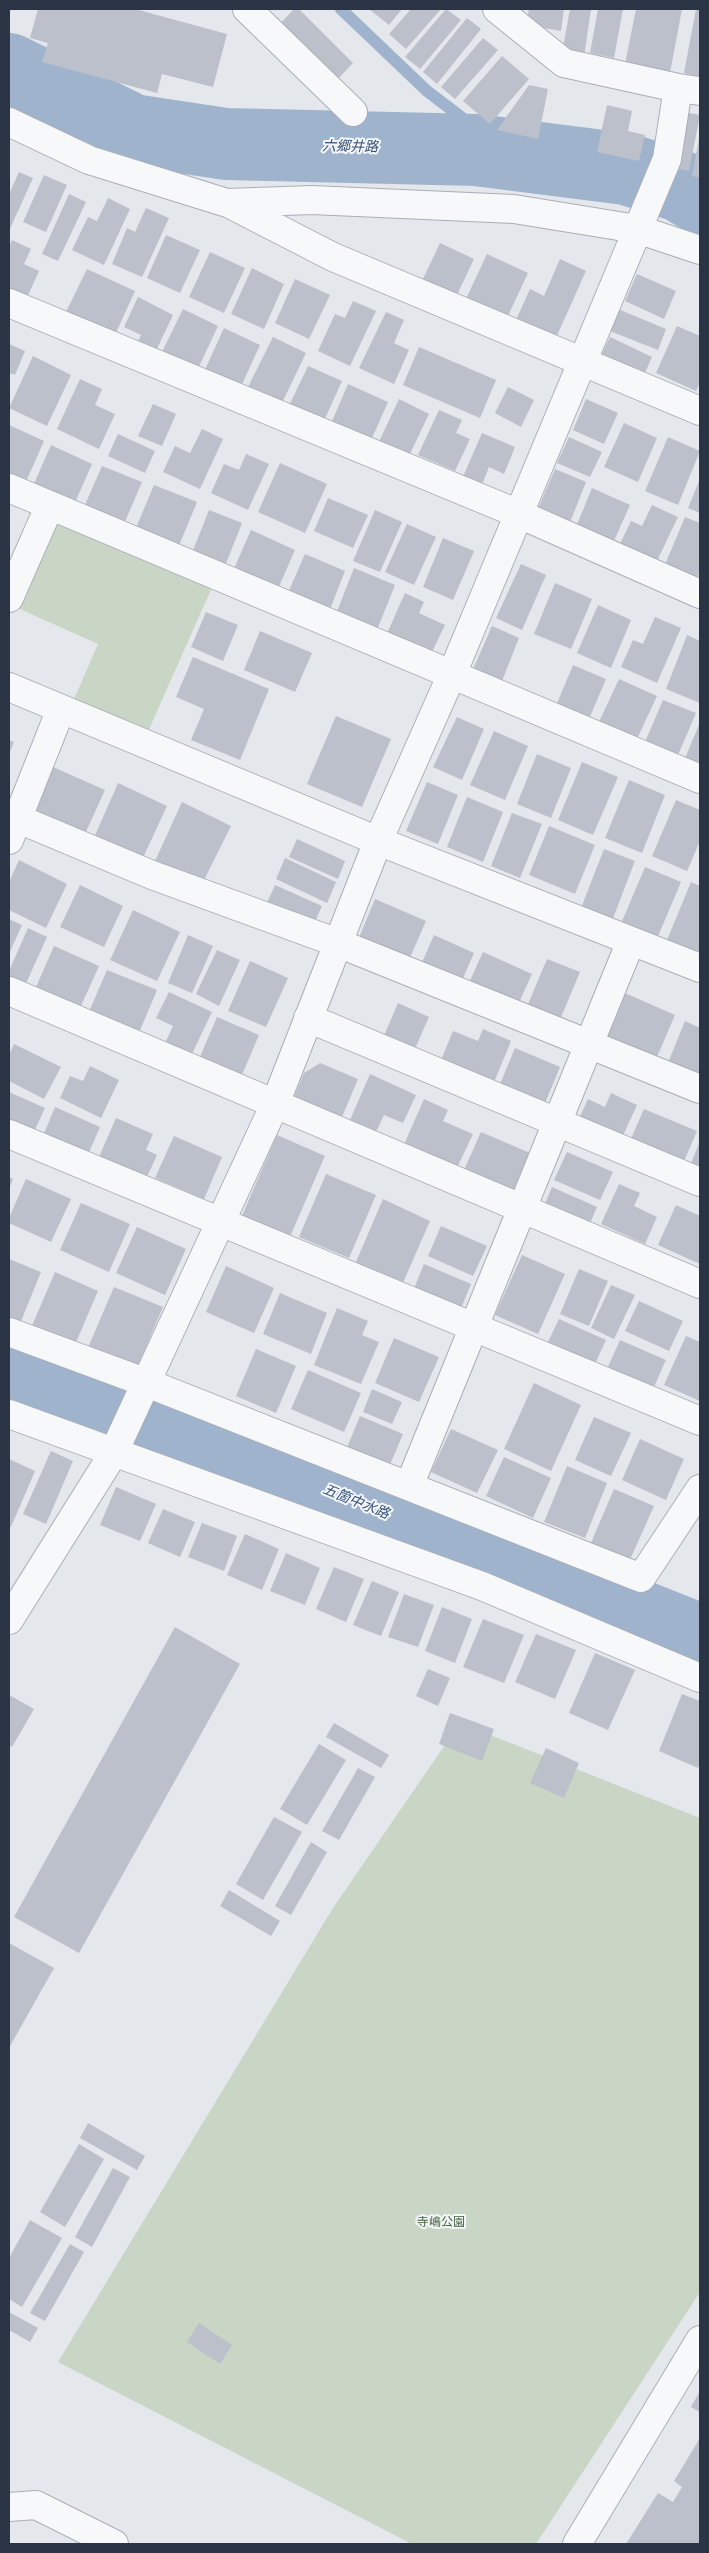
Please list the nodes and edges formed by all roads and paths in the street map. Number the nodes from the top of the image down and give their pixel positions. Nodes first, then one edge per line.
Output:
1 (247, 9) edge
2 (497, 9) edge
3 (689, 90) edge
4 (353, 112) dead end
5 (9, 122) edge
6 (227, 203) junction
7 (640, 221) junction
8 (700, 250) edge
9 (9, 303) edge
10 (582, 360) junction
11 (700, 411) edge
12 (9, 488) edge
13 (50, 505) junction
14 (519, 514) junction
15 (700, 594) edge
16 (9, 598) edge
17 (452, 674) junction
18 (9, 687) edge
19 (61, 709) junction
20 (700, 780) edge
21 (12, 824) edge
22 (378, 841) junction
23 (631, 941) junction
24 (338, 943) junction
25 (700, 968) edge
26 (9, 991) edge
27 (308, 1018) junction
28 (589, 1044) junction
29 (700, 1089) edge
30 (275, 1104) junction
31 (557, 1122) junction
32 (9, 1134) edge
33 (700, 1182) edge
34 (522, 1208) junction
35 (222, 1221) junction
36 (700, 1284) edge
37 (476, 1327) junction
38 (9, 1332) edge
39 (148, 1384) junction
40 (9, 1414) edge
41 (700, 1421) edge
42 (117, 1447) junction
43 (409, 1486) junction
44 (700, 1489) edge
45 (9, 1620) edge
46 (700, 1678) edge
47 (700, 2340) edge
48 (9, 2507) edge
49 (114, 2544) edge
50 (577, 2544) edge

1 - 4 street
2 - 3 street
3 - 7 street
5 - 6 street
6 - 7 street
6 - 10 street
7 - 8 street
7 - 10 street
9 - 14 street
10 - 11 street
10 - 14 street
12 - 13 street
13 - 16 street
13 - 17 street
14 - 15 street
14 - 17 street
17 - 20 street
17 - 22 street
18 - 19 street
19 - 21 street
19 - 22 street
21 - 24 street
22 - 23 street
22 - 24 street
23 - 25 street
23 - 28 street
24 - 27 street
24 - 28 street
26 - 30 street
27 - 30 street
27 - 31 street
28 - 29 street
28 - 31 street
30 - 34 street
30 - 35 street
31 - 33 street
31 - 34 street
32 - 35 street
34 - 36 street
34 - 37 street
35 - 37 street
35 - 39 street
37 - 41 street
37 - 43 street
38 - 39 street
39 - 42 street
39 - 43 street
40 - 42 street
42 - 45 street
42 - 46 street
43 - 44 street
47 - 50 street
48 - 49 street

